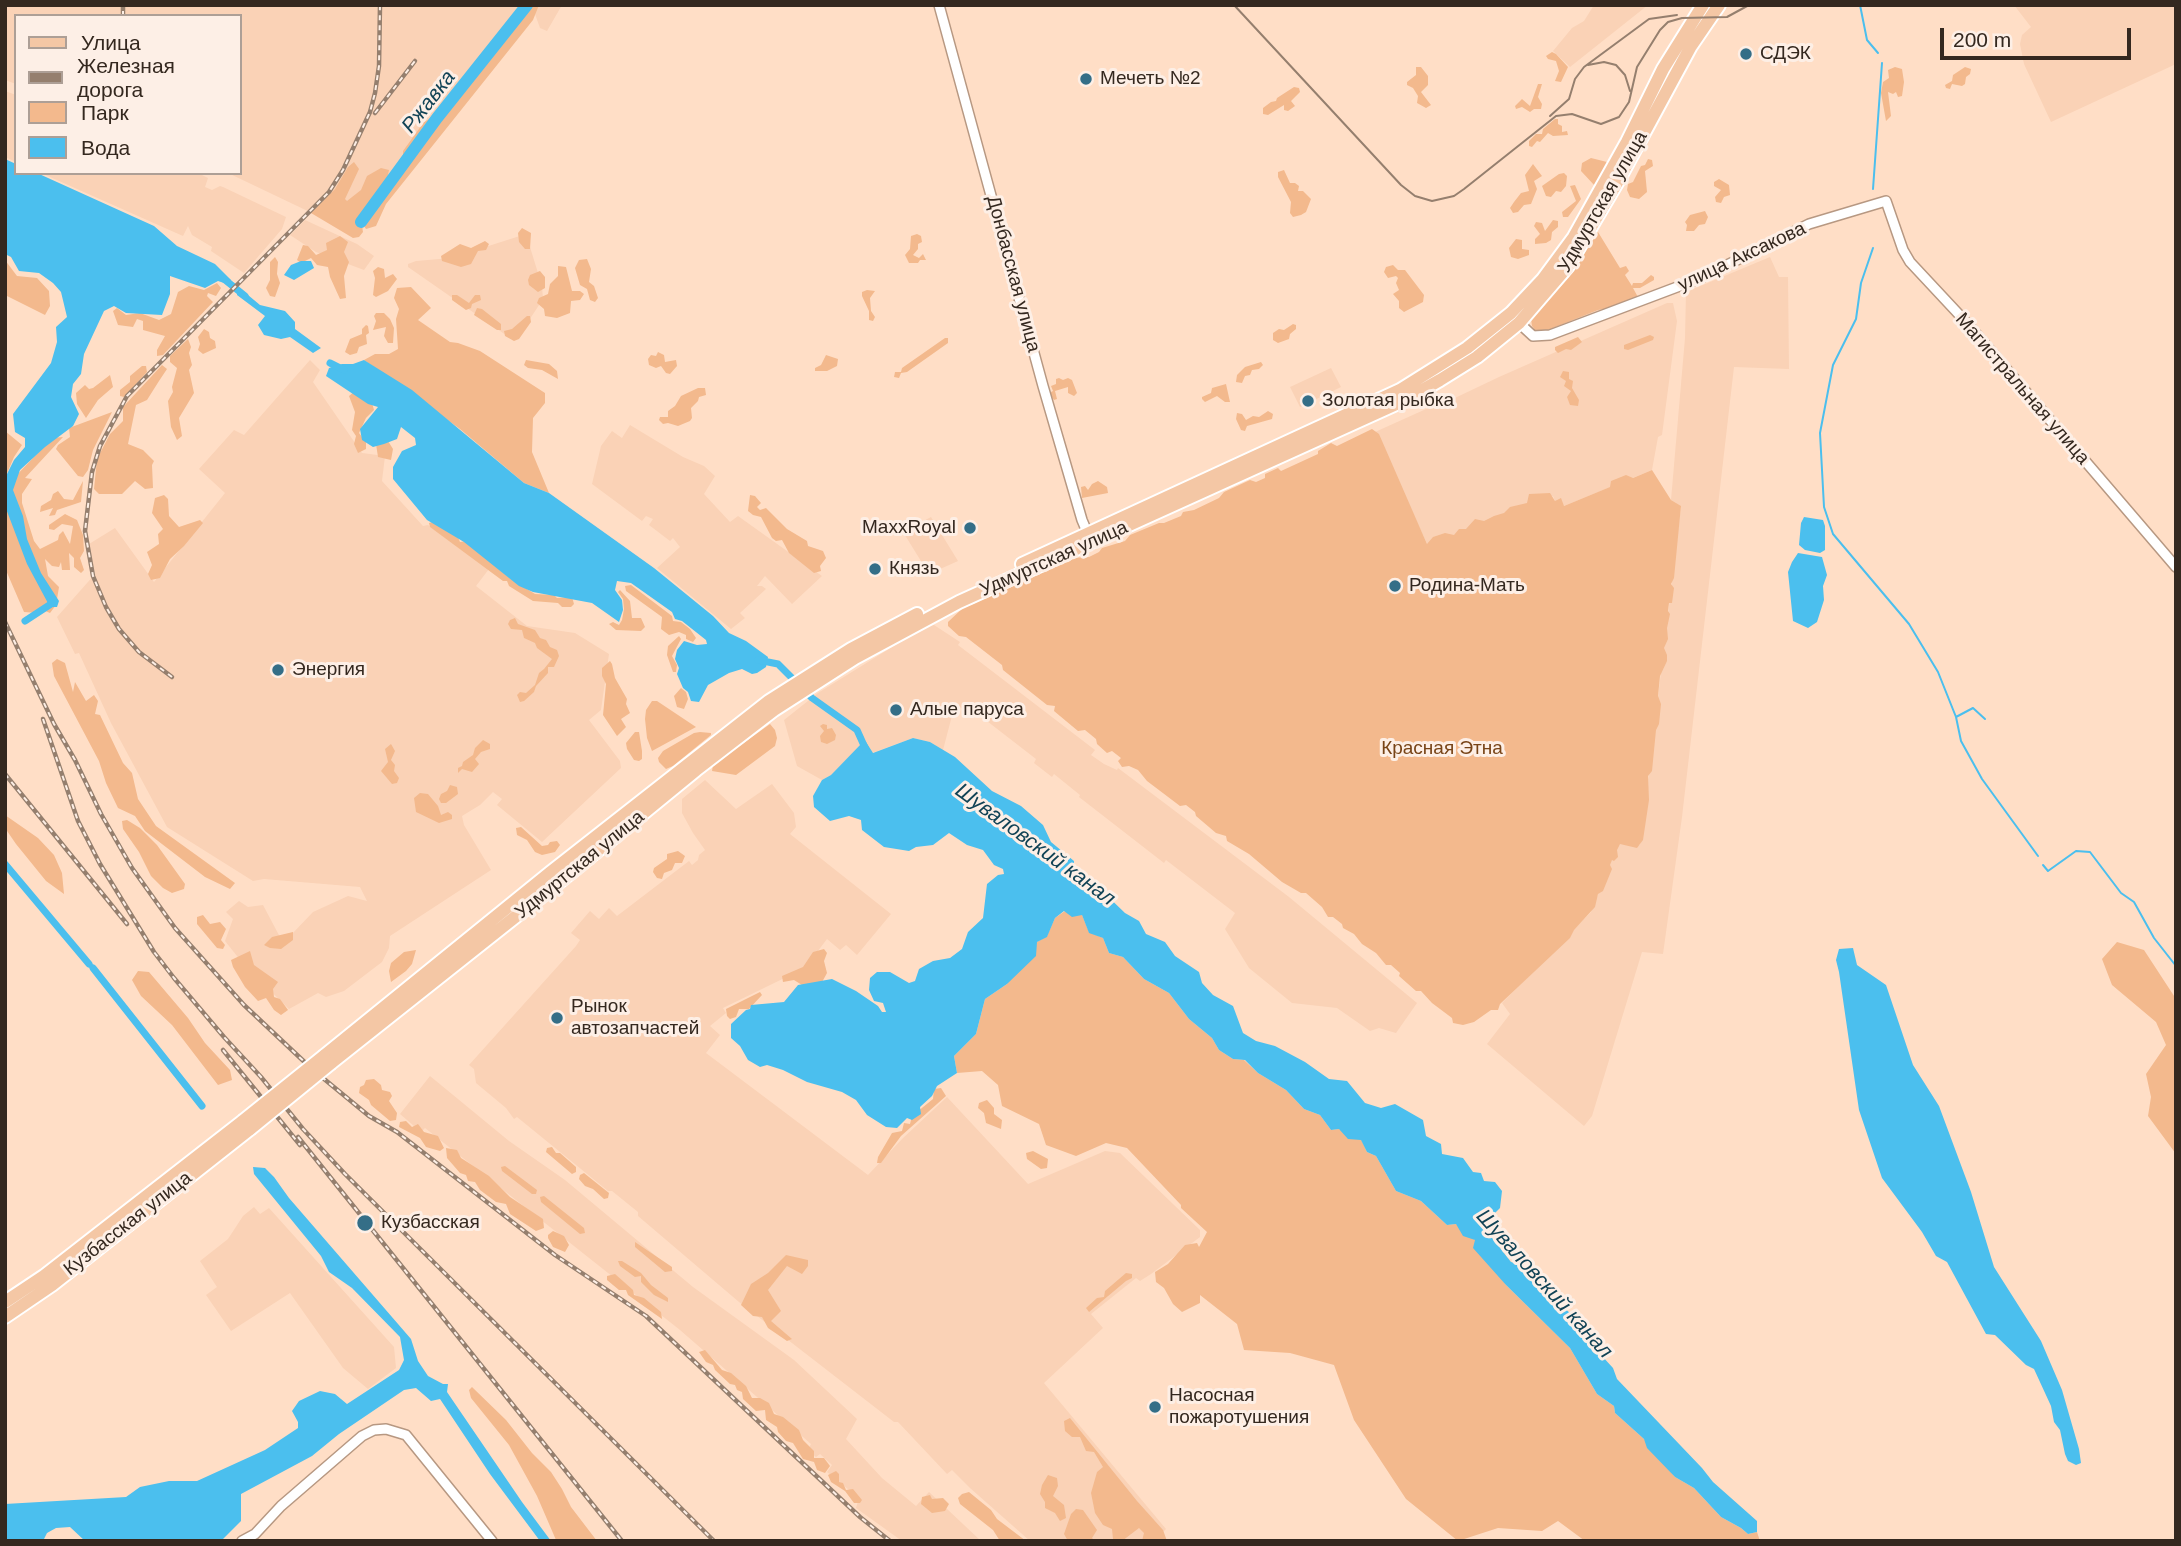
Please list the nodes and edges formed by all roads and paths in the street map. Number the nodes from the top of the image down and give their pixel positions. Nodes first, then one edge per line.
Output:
1 (939, 5) edge
2 (1703, 5) edge
3 (1719, 5) edge
4 (1886, 201) joint
5 (1515, 318) junction
6 (1090, 537) junction
7 (2176, 567) edge
8 (246, 1125) junction
9 (5, 1302) edge
10 (5, 1317) edge
11 (242, 1541) edge
12 (492, 1541) edge

1 - 6 street, Донбасская улица
2 - 5 main road, Удмуртская улица
3 - 5 main road, Удмуртская улица
4 - 5 street, улица Аксакова
4 - 7 street, Магистральная улица
5 - 6 main road, Удмуртская улица
6 - 8 main road, Удмуртская улица, bridge
8 - 9 main road, Кузбасская улица
8 - 10 main road, Кузбасская улица
11 - 12 street

